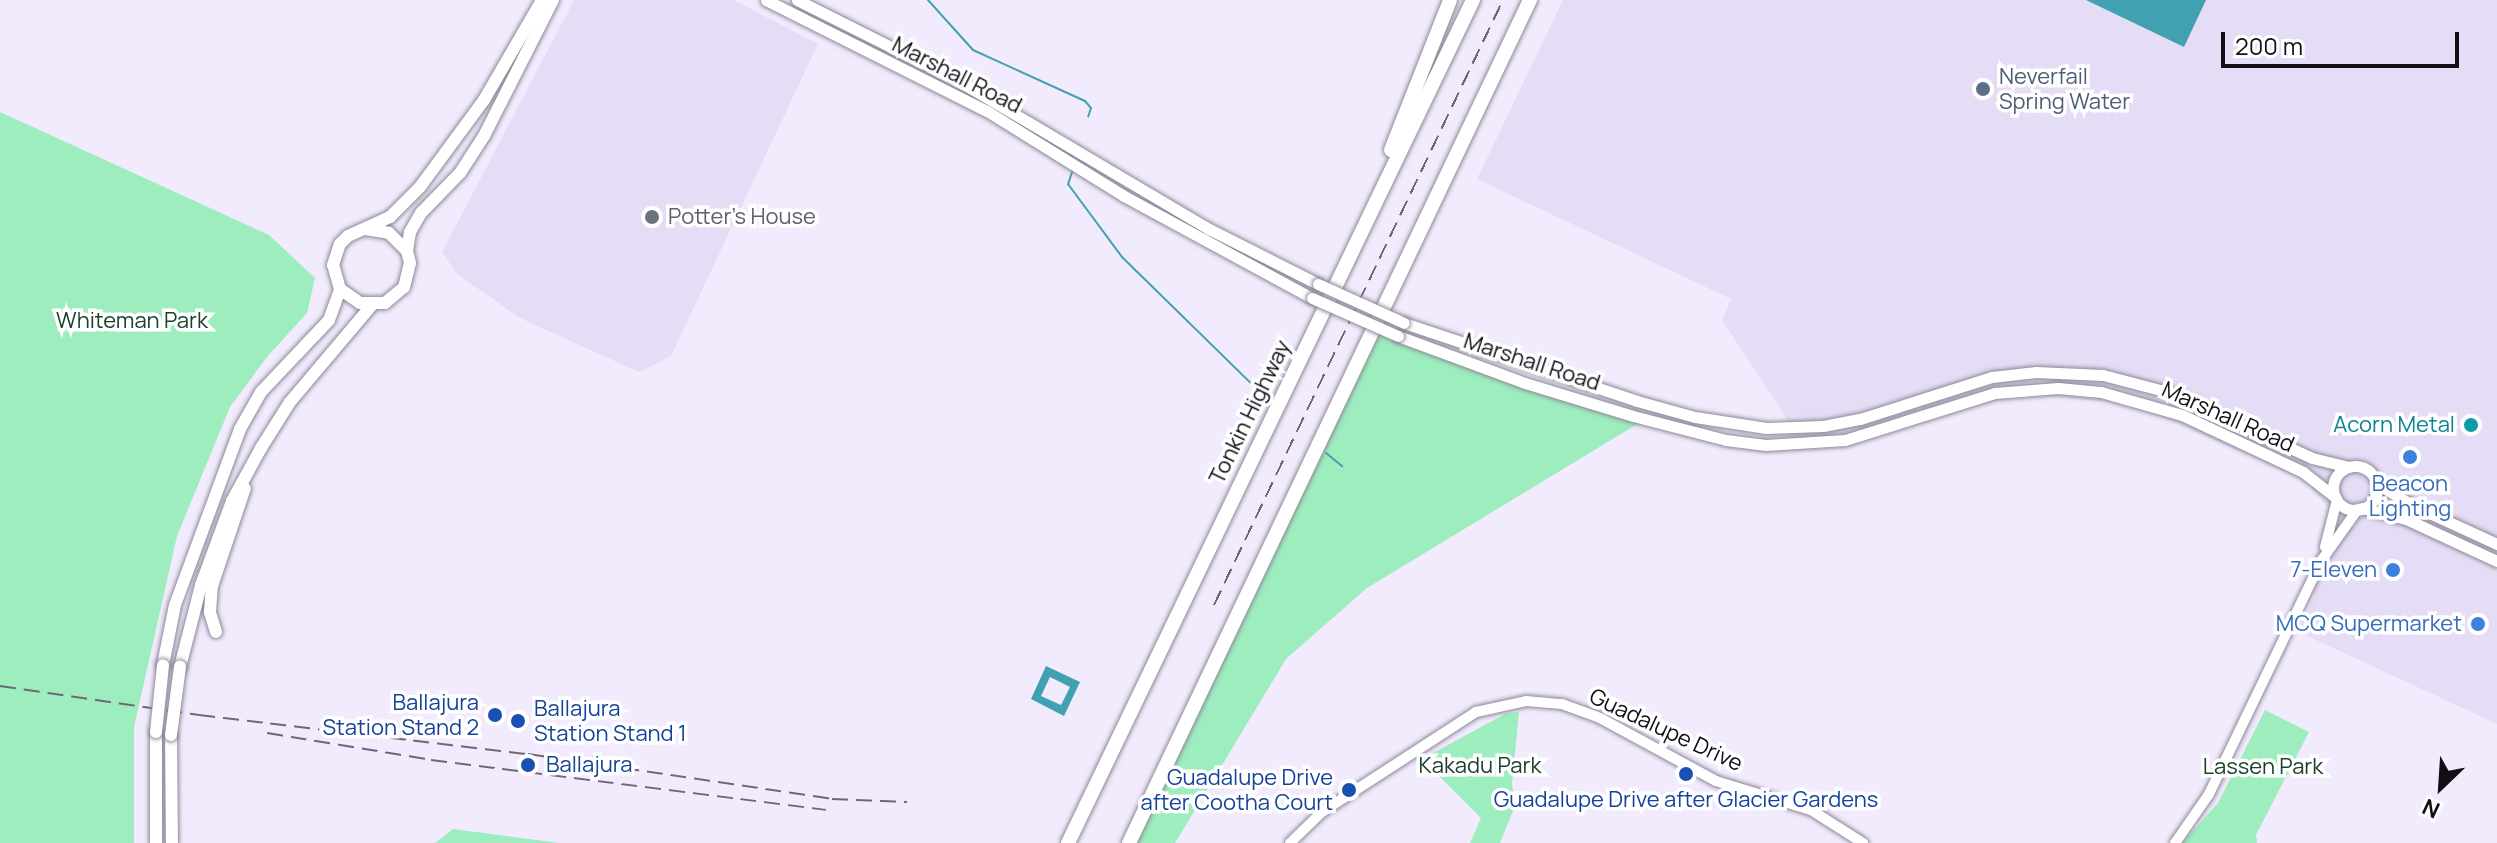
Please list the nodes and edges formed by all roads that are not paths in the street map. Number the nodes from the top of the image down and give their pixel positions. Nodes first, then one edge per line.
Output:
1 (542, 0) edge
2 (553, 0) edge
3 (766, 0) edge
4 (797, 0) edge
5 (1450, 0) edge
6 (1473, 0) edge
7 (1530, 0) edge
8 (1537, 0) edge
9 (365, 229) junction
10 (407, 251) junction
11 (1349, 258) junction
12 (1397, 281) junction
13 (340, 289) junction
14 (372, 305) junction
15 (261, 448) junction
16 (2348, 467) junction
17 (2376, 483) junction
18 (2336, 498) junction
19 (2360, 509) junction
20 (2497, 544) edge
21 (2321, 561) junction
22 (2497, 561) edge
23 (216, 632) dead end
24 (156, 843) edge
25 (172, 843) edge
26 (1068, 843) edge
27 (1129, 843) edge
28 (1290, 843) edge
29 (1863, 843) edge
30 (2175, 843) edge

1 - 9 main road
2 - 10 main road
3 - 18 main road, Marshall Road, bridge
4 - 16 main road, Marshall Road, bridge
5 - 11 highway
6 - 11 highway, Tonkin Highway
7 - 12 highway
8 - 12 highway
9 - 10 main road
9 - 13 main road
10 - 14 main road
11 - 26 highway, Tonkin Highway
12 - 27 highway
13 - 14 main road
13 - 24 main road, bridge
14 - 15 main road
15 - 23 main road
15 - 25 main road, bridge
16 - 17 main road
16 - 18 main road
17 - 19 main road
17 - 20 main road
18 - 19 main road
18 - 21 street
19 - 21 street
19 - 22 main road
21 - 30 street
28 - 29 street, Guadalupe Drive

